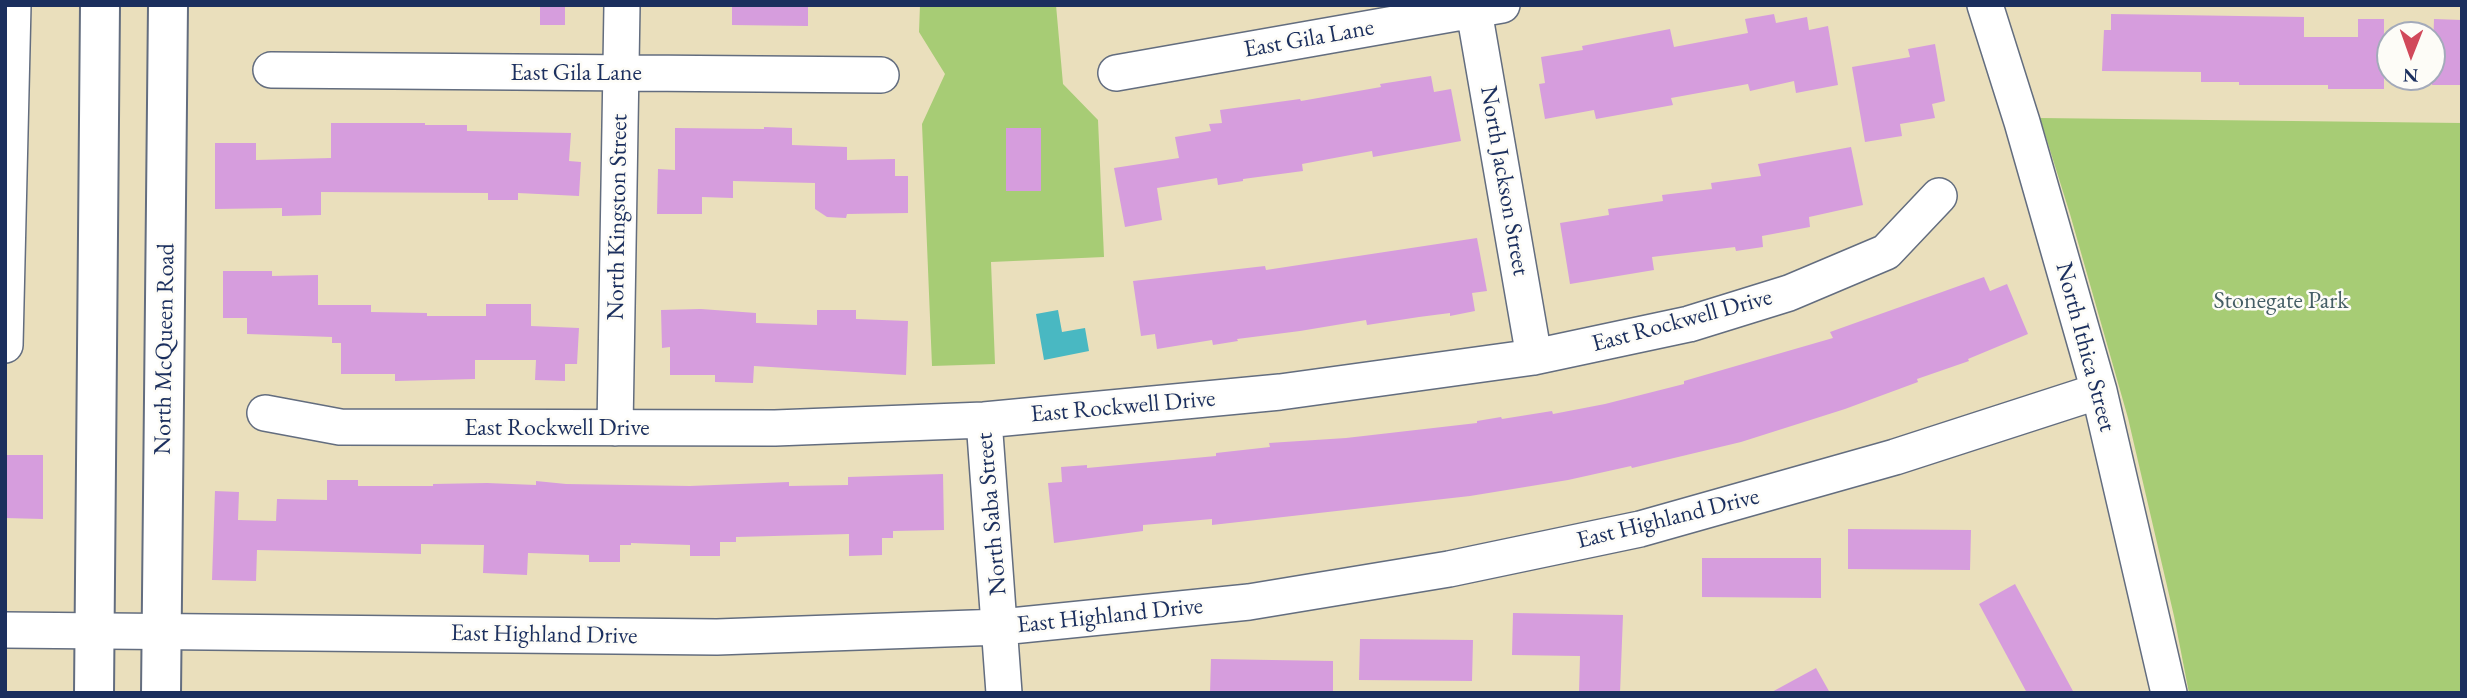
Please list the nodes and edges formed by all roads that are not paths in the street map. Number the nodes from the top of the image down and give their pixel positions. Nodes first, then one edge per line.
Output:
1 (13, 5) edge
2 (100, 5) edge
3 (168, 5) edge
4 (622, 5) edge
5 (1985, 5) edge
6 (1483, 7) edge
7 (271, 70) dead end
8 (1116, 73) dead end
9 (621, 74) junction
10 (881, 75) dead end
11 (9, 100) edge
12 (1939, 196) dead end
13 (5, 345) edge
14 (1534, 357) junction
15 (2099, 391) junction
16 (265, 413) dead end
17 (984, 420) junction
18 (615, 428) junction
19 (1001, 627) junction
20 (5, 629) edge
21 (94, 631) junction
22 (162, 631) junction
23 (94, 693) edge
24 (161, 693) edge
25 (1004, 693) edge
26 (2169, 693) edge

1 - 11 street
2 - 21 main road
3 - 22 main road, North McQueen Road
4 - 9 street, North Kingston Street
5 - 15 street, North Ithica Street
6 - 8 street, East Gila Lane
6 - 14 street, North Jackson Street
7 - 9 street, East Gila Lane
9 - 10 street, East Gila Lane
9 - 18 street, North Kingston Street
11 - 13 street
12 - 14 street, East Rockwell Drive
14 - 17 street, East Rockwell Drive
15 - 19 street, East Highland Drive
15 - 26 street, North Ithica Street
16 - 18 street, East Rockwell Drive
17 - 18 street, East Rockwell Drive
17 - 19 street, North Saba Street
19 - 22 street, East Highland Drive
19 - 25 street, North Saba Street
20 - 21 street, East Highland Drive
21 - 22 street, East Highland Drive
21 - 23 main road
22 - 24 main road, North McQueen Road

